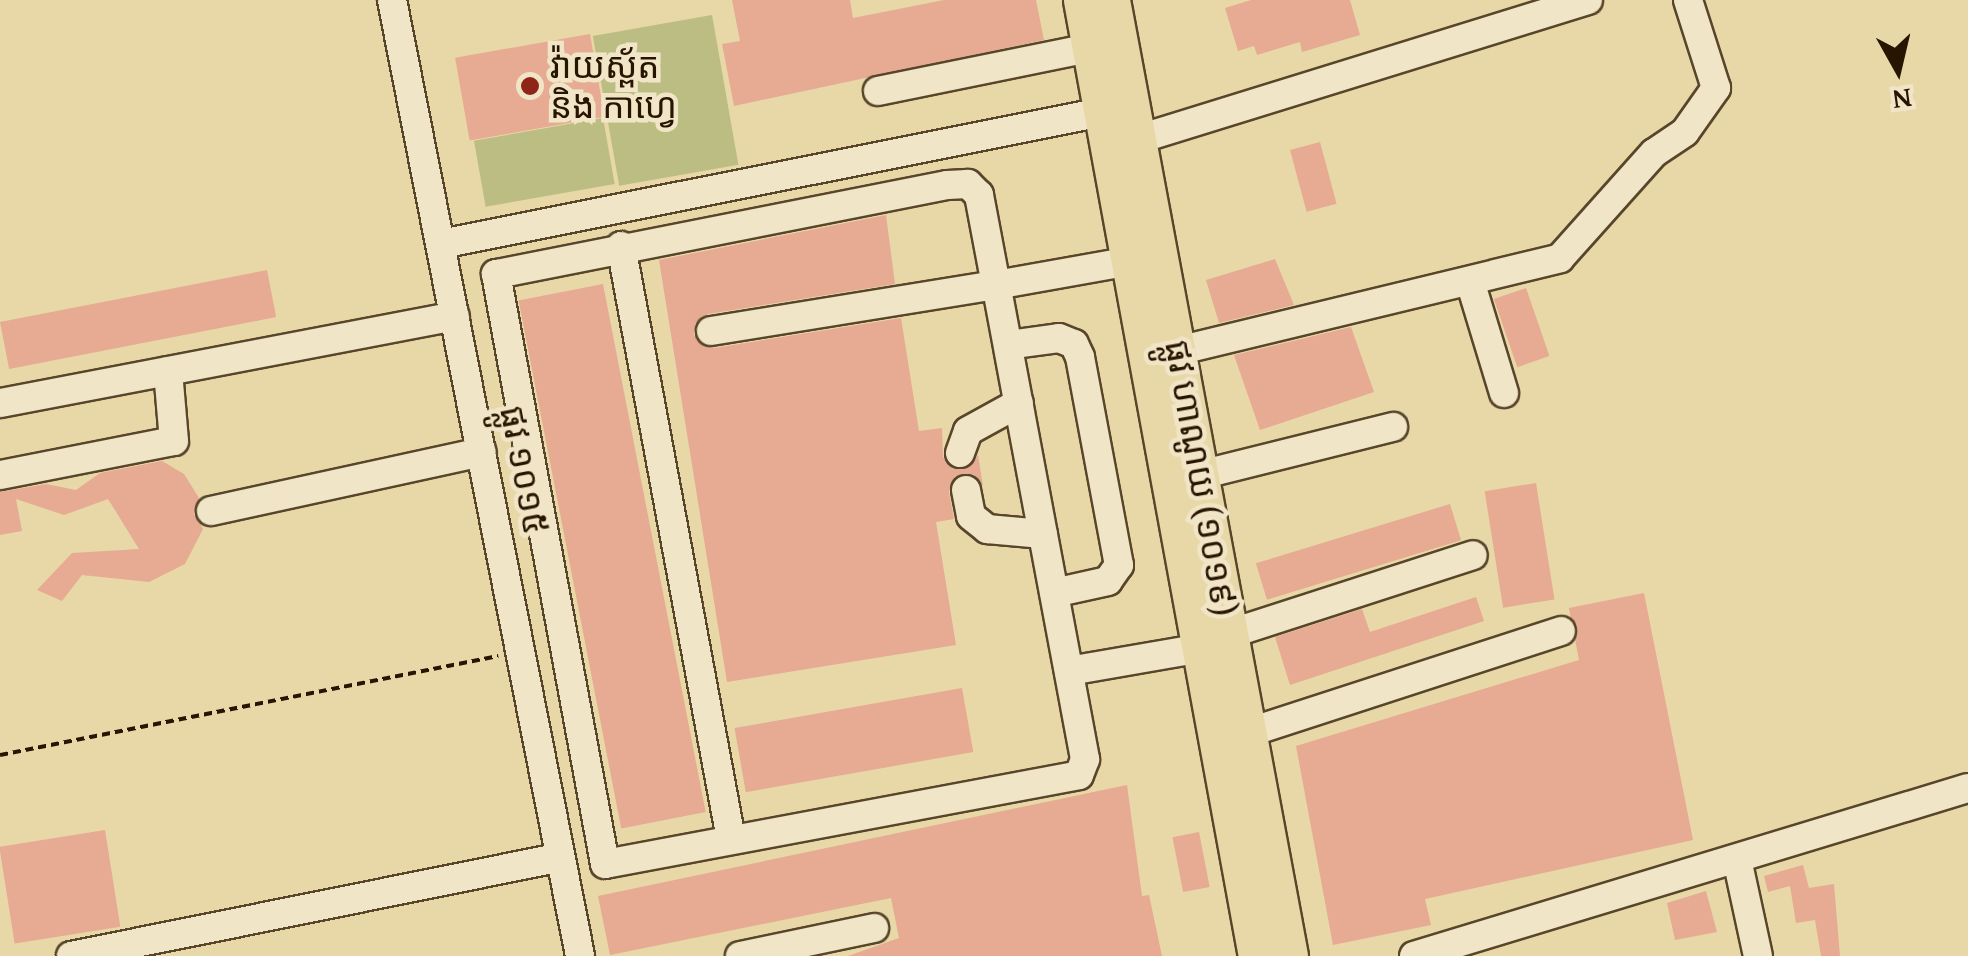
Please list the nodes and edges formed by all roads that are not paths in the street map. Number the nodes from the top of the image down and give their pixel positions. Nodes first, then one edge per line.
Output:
1 (392, 0) edge
2 (1081, 0) edge
3 (1112, 0) edge
4 (1588, 0) edge
5 (1688, 0) edge
6 (1090, 48) junction
7 (878, 91) dead end
8 (1102, 112) junction
9 (1138, 139) junction
10 (441, 244) junction
11 (621, 246) junction
12 (1145, 259) junction
13 (1470, 281) junction
14 (996, 285) junction
15 (455, 316) junction
16 (711, 331) dead end
17 (1008, 346) junction
18 (1177, 351) junction
19 (168, 371) junction
20 (1504, 393) dead end
21 (0, 403) edge
22 (1019, 403) junction
23 (1393, 427) dead end
24 (482, 452) junction
25 (960, 453) dead end
26 (1200, 474) junction
27 (0, 475) edge
28 (966, 490) dead end
29 (211, 511) dead end
30 (1043, 534) junction
31 (1473, 556) dead end
32 (1054, 592) junction
33 (1561, 631) dead end
34 (1220, 642) junction
35 (1068, 671) junction
36 (1247, 733) junction
37 (1968, 788) edge
38 (600, 839) junction
39 (731, 839) junction
40 (560, 852) junction
41 (1737, 860) junction
42 (874, 928) dead end
43 (71, 956) edge
44 (580, 956) edge
45 (742, 956) edge
46 (1256, 956) edge
47 (1290, 956) edge
48 (1414, 956) edge
49 (1758, 956) edge

1 - 10 street, ផ្លូវ ១០១៥
2 - 6 main road, ផ្លូវ ហាណូយ (១០១៩)
3 - 9 main road, ផ្លូវ ហាណូយ (១០១៩)
4 - 9 street
5 - 13 street
6 - 7 street
6 - 8 main road, ផ្លូវ ហាណូយ (១០១៩)
8 - 10 street
8 - 12 main road, ផ្លូវ ហាណូយ (១០១៩)
9 - 12 main road, ផ្លូវ ហាណូយ (១០១៩)
10 - 15 street, ផ្លូវ ១០១៥
11 - 14 street
11 - 38 street
11 - 39 street
12 - 14 street
12 - 18 main road, ផ្លូវ ហាណូយ (១០១៩)
12 - 34 main road, ផ្លូវ ហាណូយ (១០១៩)
13 - 18 street
13 - 20 street
14 - 16 street
14 - 17 street
15 - 19 street
15 - 24 street, ផ្លូវ ១០១៥
17 - 22 street
17 - 32 street
18 - 26 main road, ផ្លូវ ហាណូយ (១០១៩)
19 - 21 street
19 - 27 street
22 - 25 street
22 - 30 street
23 - 26 street
24 - 29 street
24 - 40 street, ផ្លូវ ១០១៥
26 - 34 main road, ផ្លូវ ហាណូយ (១០១៩)
28 - 30 street
30 - 32 street
31 - 34 street
32 - 35 street
33 - 36 street
34 - 35 street
34 - 36 main road, ផ្លូវ ហាណូយ (១០១៩)
34 - 46 main road, ផ្លូវ ហាណូយ (១០១៩)
35 - 39 street
36 - 47 main road, ផ្លូវ ហាណូយ (១០១៩)
37 - 41 street
38 - 39 street
38 - 40 street
40 - 43 street
40 - 44 street, ផ្លូវ ១០១៥
41 - 48 street
41 - 49 street
42 - 45 street

